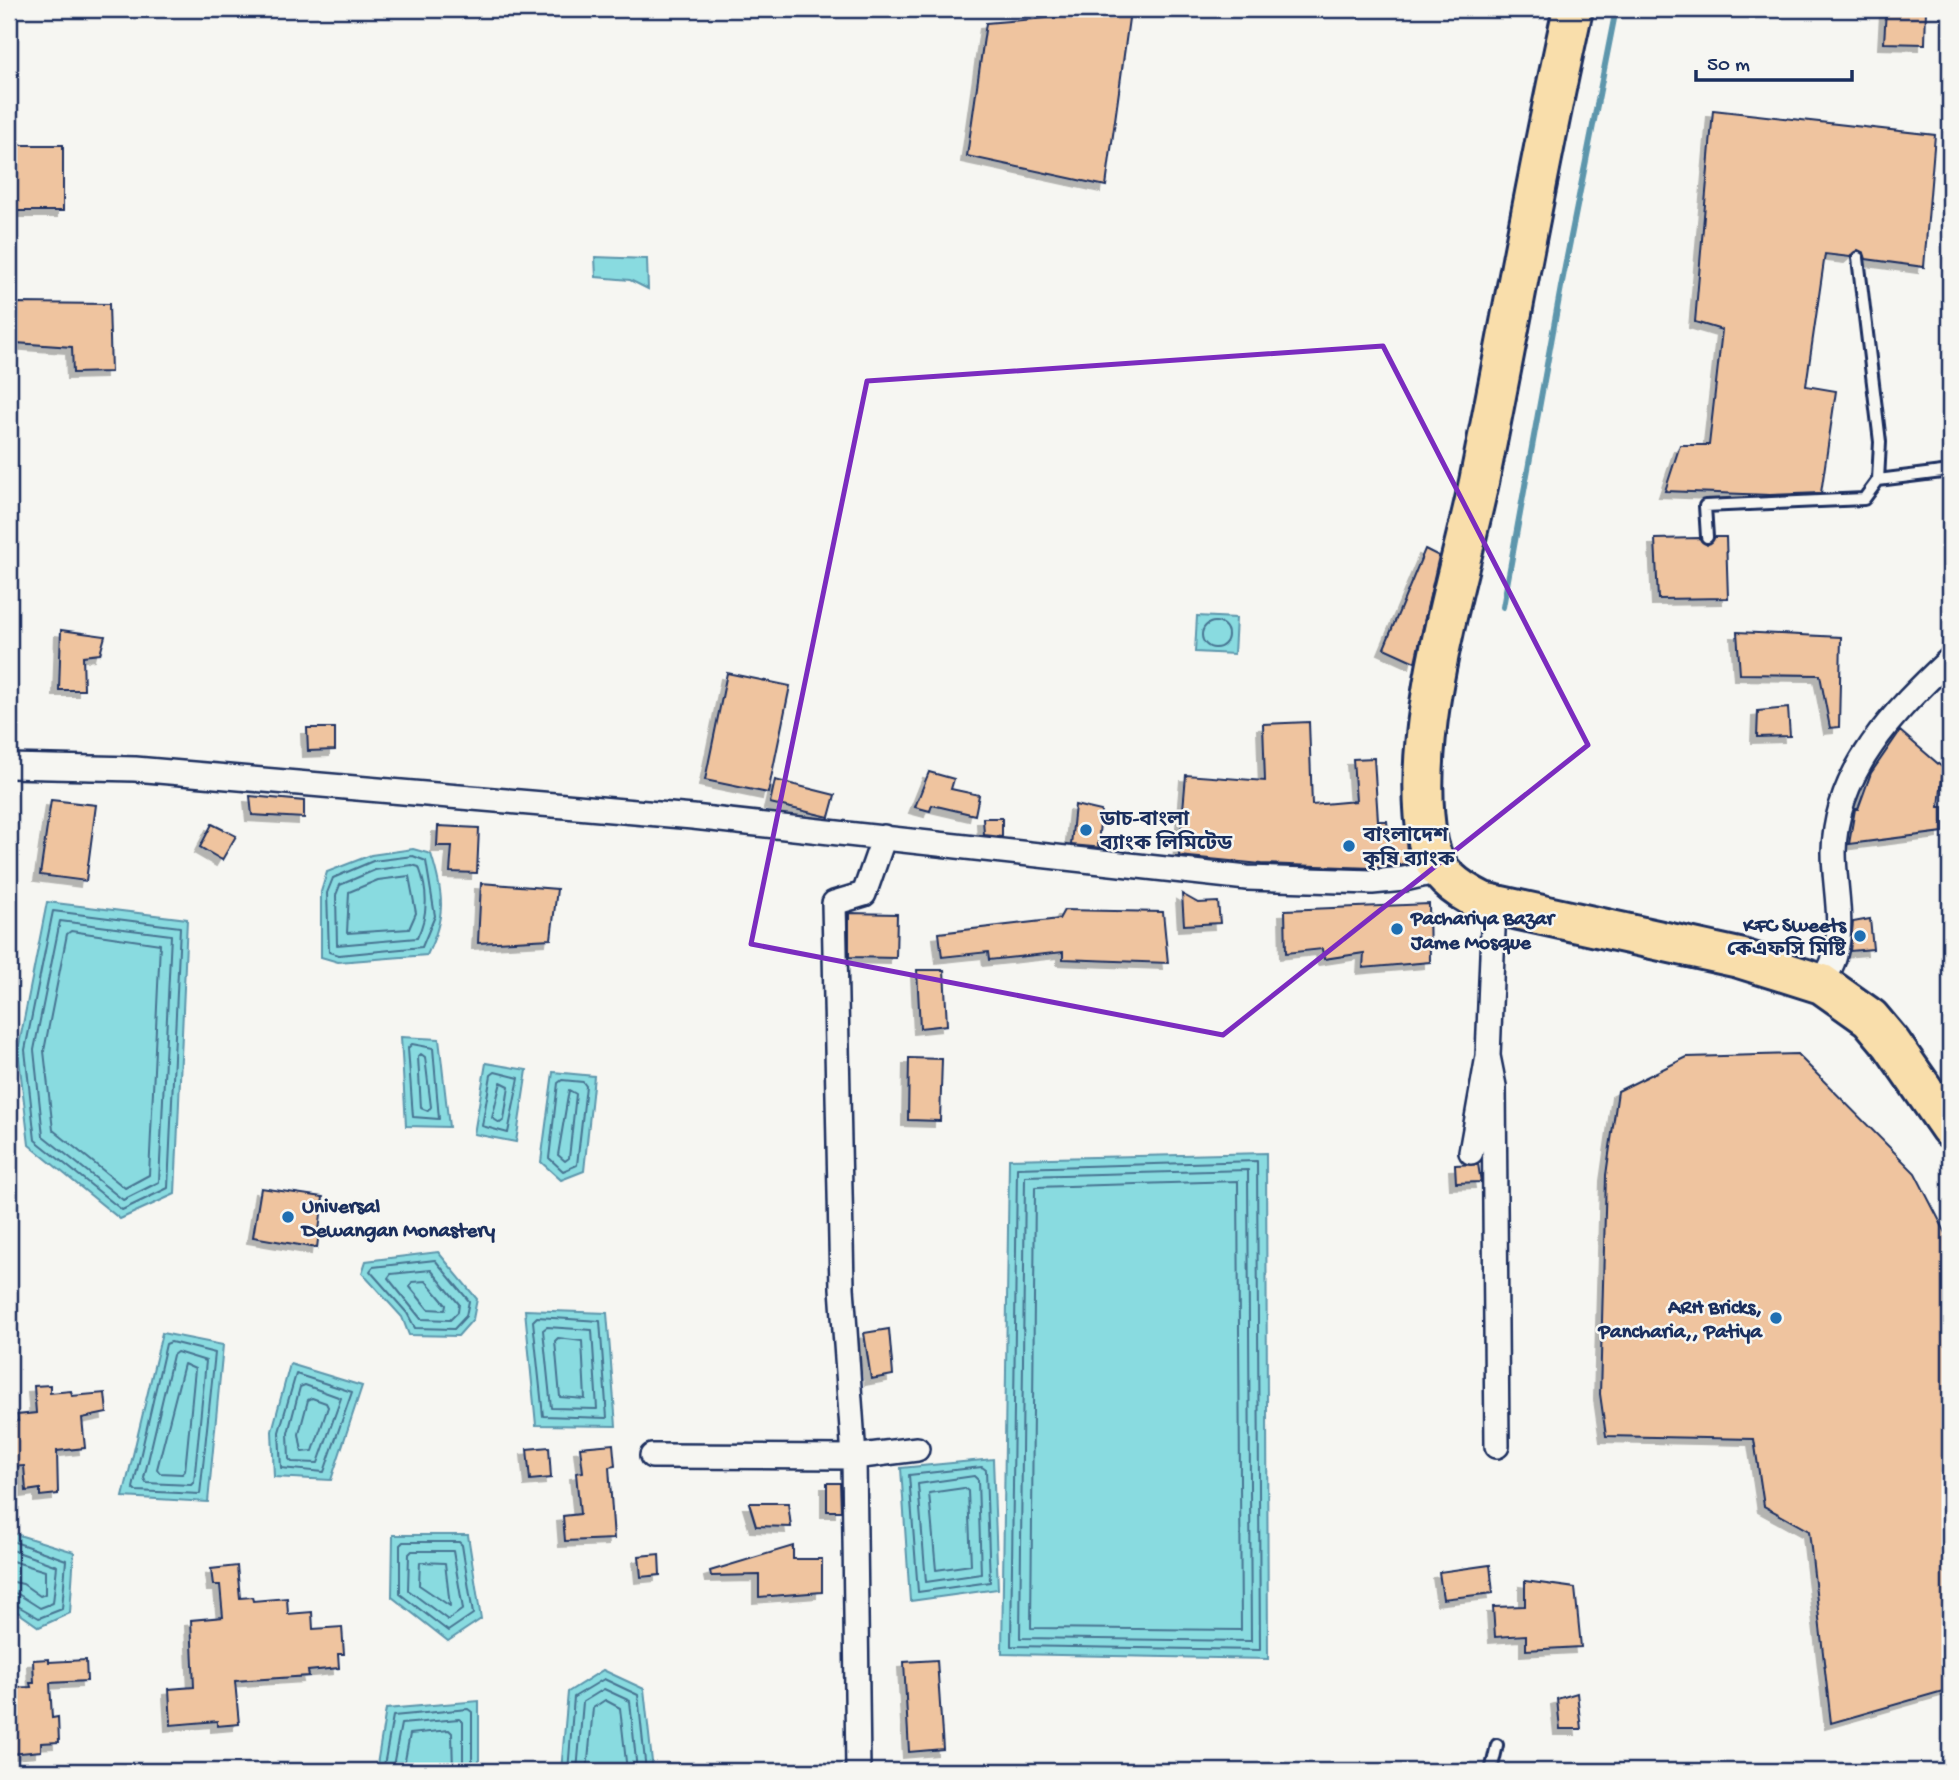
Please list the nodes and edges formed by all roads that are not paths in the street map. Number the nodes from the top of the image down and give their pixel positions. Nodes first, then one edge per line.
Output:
1 (1573, 9) edge
2 (1858, 258) dead end
3 (1950, 471) edge
4 (1878, 480) junction
5 (1707, 537) dead end
6 (1950, 659) edge
7 (9, 766) edge
8 (884, 837) junction
9 (1439, 871) junction
10 (1494, 905) junction
11 (1822, 984) junction
12 (1488, 1056) junction
13 (1950, 1128) edge
14 (1471, 1152) dead end
15 (1497, 1446) dead end
16 (917, 1449) dead end
17 (652, 1456) dead end
18 (854, 1457) junction
19 (1497, 1745) dead end
20 (858, 1771) edge
21 (1491, 1771) edge

1 - 9 highway
2 - 4 lane
3 - 4 lane
4 - 5 lane
6 - 11 street
7 - 8 street
8 - 9 street
8 - 18 street
9 - 10 highway
10 - 11 highway
10 - 12 street
11 - 13 highway
12 - 14 street
12 - 15 street
16 - 18 street
17 - 18 street
18 - 20 street
19 - 21 lane

